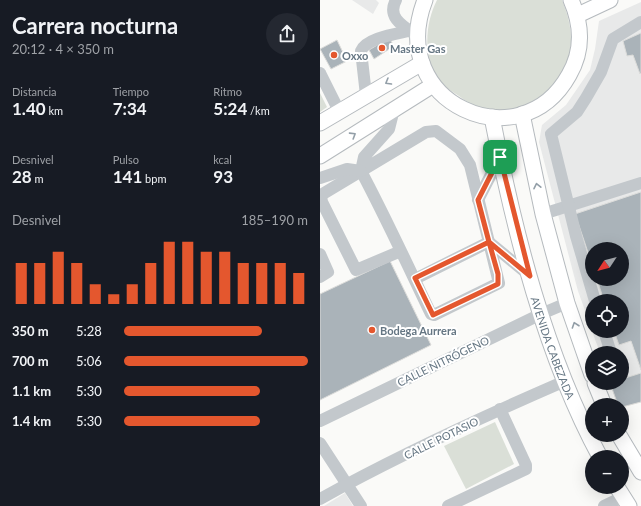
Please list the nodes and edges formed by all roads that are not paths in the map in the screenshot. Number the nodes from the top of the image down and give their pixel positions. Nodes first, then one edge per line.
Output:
1 (396, 0) edge
2 (425, 0) edge
3 (571, 0) edge
4 (610, 0) edge
5 (578, 15) junction
6 (641, 22) edge
7 (413, 33) junction
8 (422, 63) junction
9 (320, 73) edge
10 (433, 85) junction
11 (366, 96) junction
12 (394, 109) junction
13 (339, 111) junction
14 (522, 114) junction
15 (492, 117) junction
16 (320, 124) edge
17 (320, 156) edge
18 (500, 157) junction
19 (361, 171) junction
20 (320, 178) edge
21 (641, 182) edge
22 (478, 200) junction
23 (568, 206) junction
24 (543, 214) junction
25 (489, 242) junction
26 (401, 251) junction
27 (320, 254) edge
28 (530, 276) junction
29 (320, 277) edge
30 (415, 278) junction
31 (594, 294) edge
32 (567, 303) junction
33 (540, 314) junction
34 (585, 355) edge
35 (565, 381) junction
36 (500, 409) junction
37 (320, 421) edge
38 (622, 442) edge
39 (320, 443) edge
40 (596, 450) edge
41 (641, 472) edge
42 (347, 484) junction
43 (623, 497) edge
44 (320, 499) edge
45 (362, 506) edge
46 (448, 506) edge
47 (604, 506) edge

1 - 7 street
2 - 7 main road
3 - 5 main road
4 - 5 main road
5 - 14 main road
6 - 23 street
7 - 8 main road
7 - 11 street
8 - 10 main road
8 -> 11 main road
9 - 13 street
10 - 12 main road
10 - 15 main road
11 - 13 main road
17 -> 12 main road
12 - 19 street
13 - 16 main road
14 - 15 main road
24 -> 14 main road
15 - 18 main road, AVENIDA CABEZADA
18 - 22 street
18 - 28 main road, AVENIDA CABEZADA
19 - 20 street
19 - 22 street
19 - 26 street
19 - 26 street
21 - 23 street
22 - 25 street
23 - 24 street
23 - 31 street
24 - 32 main road
25 - 28 street
25 - 30 street
25 - 30 street
26 - 30 street
27 - 29 street
28 - 33 main road, AVENIDA CABEZADA
32 - 33 street, CALLE NITRÓGENO
34 -> 32 main road
33 - 35 main road, AVENIDA CABEZADA
33 - 37 street, CALLE NITRÓGENO
35 - 36 street, CALLE POTASIO
35 - 40 main road, AVENIDA CABEZADA
36 - 42 street, CALLE POTASIO
36 - 46 street
38 - 41 main road
39 - 42 street
42 - 44 street, CALLE POTASIO
42 - 45 street
43 - 47 street

